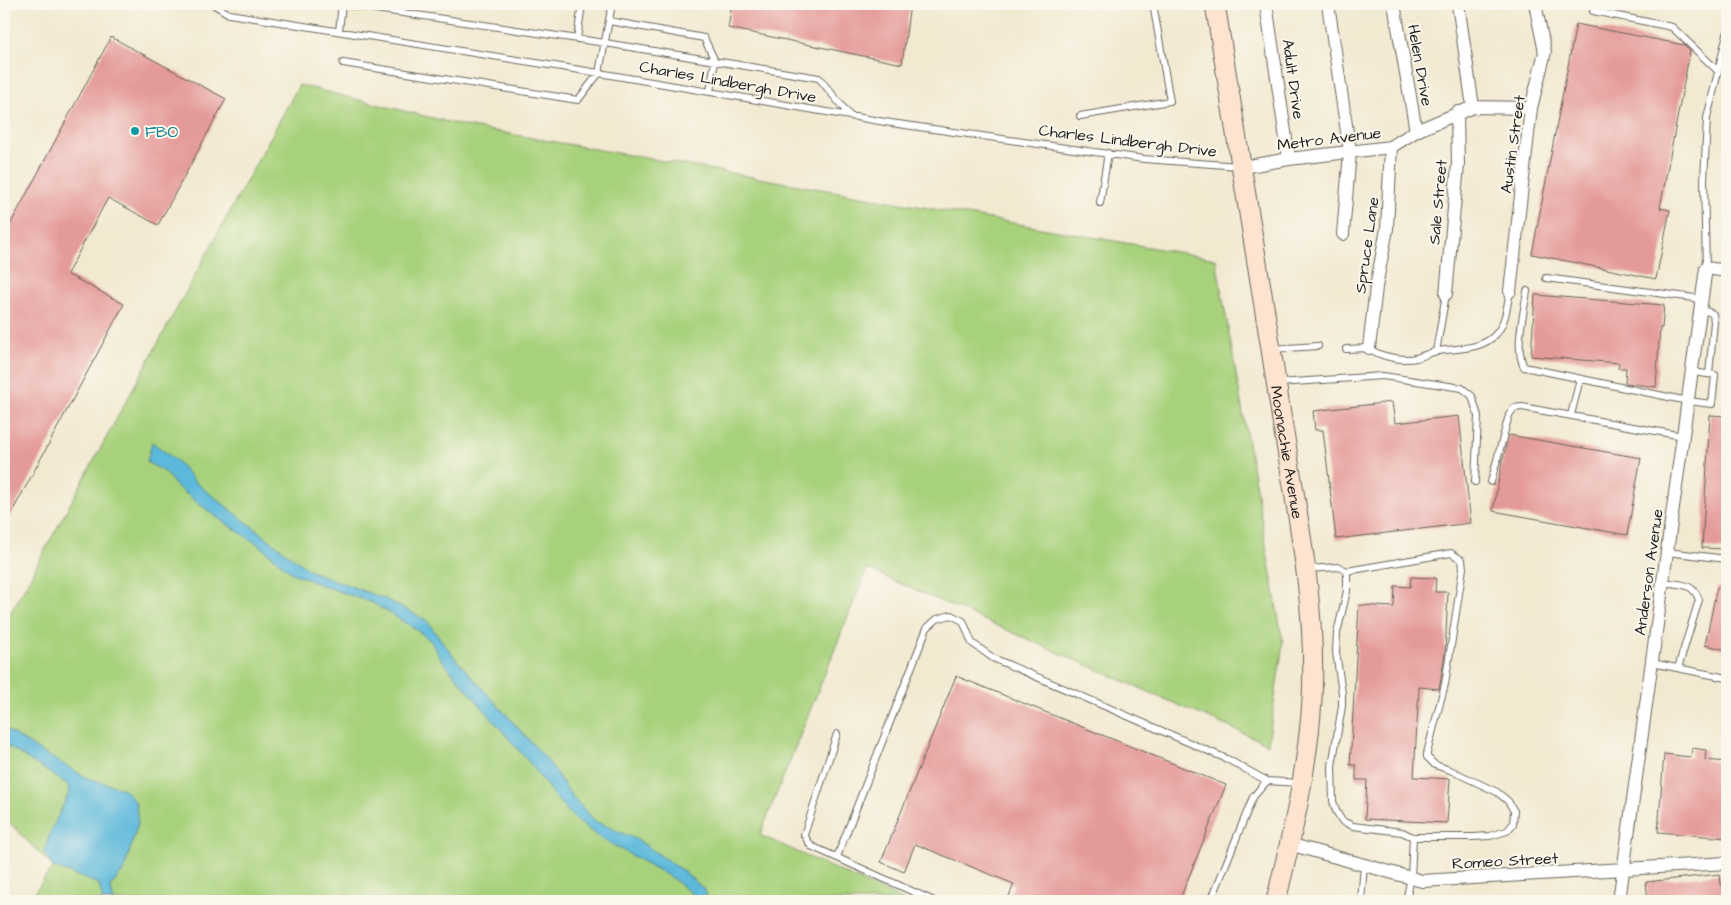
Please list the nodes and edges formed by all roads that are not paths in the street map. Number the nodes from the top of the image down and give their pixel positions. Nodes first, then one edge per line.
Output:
1 (213, 4) edge
2 (342, 4) edge
3 (582, 4) edge
4 (612, 4) edge
5 (1153, 4) edge
6 (1215, 4) edge
7 (1266, 4) edge
8 (1328, 4) edge
9 (1394, 4) edge
10 (1458, 4) edge
11 (1535, 4) edge
12 (1594, 4) edge
13 (609, 21) junction
14 (339, 31) junction
15 (1727, 34) edge
16 (577, 39) junction
17 (605, 43) junction
18 (715, 61) junction
19 (343, 62) dead end
20 (1718, 71) junction
21 (599, 73) junction
22 (710, 92) junction
23 (1473, 106) junction
24 (1531, 108) junction
25 (1457, 112) junction
26 (850, 116) junction
27 (1080, 116) dead end
28 (1416, 131) junction
29 (1391, 147) junction
30 (1350, 152) junction
31 (1108, 153) junction
32 (1289, 159) junction
33 (1243, 166) junction
34 (1100, 203) dead end
35 (1343, 234) dead end
36 (1706, 268) junction
37 (1727, 270) edge
38 (1546, 278) dead end
39 (1510, 291) joint
40 (1527, 291) dead end
41 (1446, 294) joint
42 (1701, 305) junction
43 (1318, 346) dead end
44 (1369, 348) junction
45 (1271, 349) junction
46 (1346, 349) dead end
47 (1436, 352) junction
48 (1692, 372) junction
49 (1709, 374) junction
50 (1580, 379) junction
51 (1276, 383) junction
52 (1688, 401) junction
53 (1571, 415) junction
54 (1683, 436) junction
55 (1475, 482) dead end
56 (1491, 482) dead end
57 (1667, 552) junction
58 (1727, 559) edge
59 (1305, 569) junction
60 (1347, 571) junction
61 (1663, 582) junction
62 (1652, 663) junction
63 (1678, 668) junction
64 (1727, 678) edge
65 (837, 734) dead end
66 (1267, 781) junction
67 (1302, 783) junction
68 (1413, 837) junction
69 (1289, 844) junction
70 (837, 857) junction
71 (1727, 863) edge
72 (1364, 865) junction
73 (1624, 869) junction
74 (1412, 878) junction
75 (934, 901) edge
76 (1211, 901) edge
77 (1276, 901) edge
78 (1361, 901) edge
79 (1406, 901) edge
80 (1619, 901) edge

1 - 14 lane, Charles Lindbergh Drive
2 - 14 lane
2 - 16 lane
3 - 16 lane
4 - 13 lane
5 - 27 lane
6 - 33 main road, Moonachie Avenue
7 - 32 street, Adult Drive
8 - 30 street
9 - 28 street, Helen Drive
10 - 23 street
11 - 24 street, Austin Street
12 - 20 lane
13 - 17 lane
13 - 18 lane
14 - 21 lane, Charles Lindbergh Drive
15 - 20 lane
16 - 17 lane
17 - 18 lane
17 - 21 lane
18 - 22 lane
18 - 26 lane
19 - 21 lane
20 - 36 lane
21 - 22 lane, Charles Lindbergh Drive
22 - 26 lane, Charles Lindbergh Drive
23 - 24 street, Metro Avenue
23 - 25 street, Metro Avenue
24 - 39 street, Austin Street
25 - 28 street, Metro Avenue
25 - 41 street, Sale Street
26 - 31 lane, Charles Lindbergh Drive
28 - 29 street, Metro Avenue
29 - 30 street, Metro Avenue
29 - 44 street, Spruce Lane
30 - 32 street, Metro Avenue
30 - 35 street
31 - 33 lane, Charles Lindbergh Drive
31 - 34 lane
32 - 33 street, Metro Avenue
33 - 45 main road, Moonachie Avenue
36 - 37 street
36 - 42 street, Anderson Avenue
38 - 42 lane
39 - 47 lane
40 - 50 lane
41 - 47 lane
42 - 48 street, Anderson Avenue
42 - 49 lane
43 - 45 lane
44 - 46 lane
44 - 47 lane
45 - 51 main road, Moonachie Avenue
48 - 49 lane
48 - 52 street, Anderson Avenue
49 - 52 lane
50 - 52 lane
50 - 53 lane
51 - 55 lane
51 - 59 main road, Moonachie Avenue
52 - 54 street, Anderson Avenue
53 - 54 lane
53 - 56 lane
54 - 57 street, Anderson Avenue
57 - 58 lane
57 - 61 street, Anderson Avenue
59 - 60 lane
59 - 67 main road, Moonachie Avenue
60 - 68 lane
60 - 68 lane
61 - 62 street, Anderson Avenue
61 - 63 lane
62 - 63 lane
62 - 73 street, Anderson Avenue
63 - 64 lane
65 - 70 lane
66 - 67 lane
66 - 70 lane
66 - 76 lane
67 - 69 main road, Moonachie Avenue
68 - 74 lane
69 - 72 street, Romeo Street
69 - 77 main road, Moonachie Avenue
70 - 75 lane
71 - 73 street, Romeo Street
72 - 74 street, Romeo Street
72 - 78 lane
73 - 74 street, Romeo Street
73 - 80 street, Anderson Avenue
74 - 79 lane

